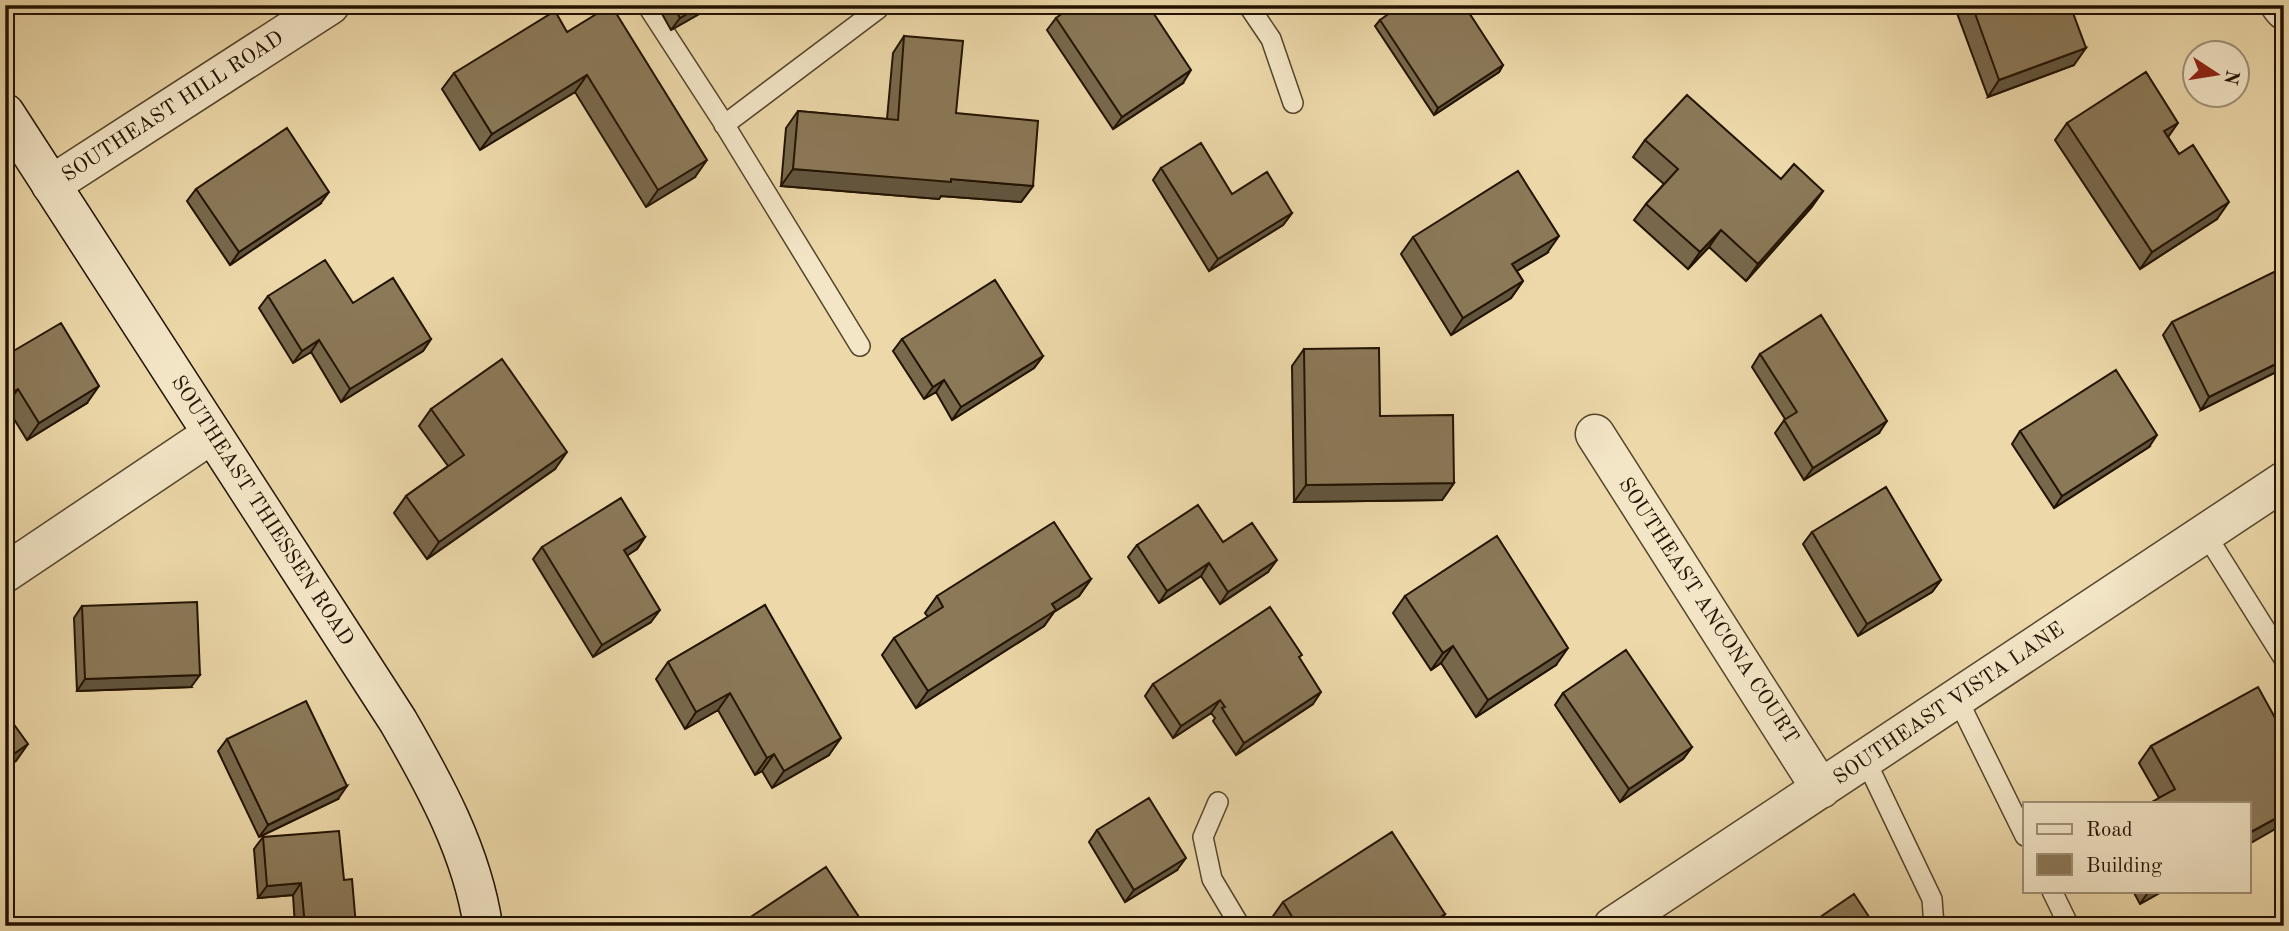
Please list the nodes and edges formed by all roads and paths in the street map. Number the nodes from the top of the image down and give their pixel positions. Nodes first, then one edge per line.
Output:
1 (330, 5) edge
2 (647, 5) edge
3 (878, 5) edge
4 (1248, 5) edge
5 (2280, 5) edge
6 (2284, 10) edge
7 (1293, 103) dead end
8 (5, 113) edge
9 (724, 125) junction
10 (51, 185) junction
11 (860, 346) dead end
12 (212, 434) junction
13 (1595, 434) dead end
14 (2284, 481) edge
15 (2206, 533) junction
16 (5, 573) edge
17 (2284, 659) edge
18 (1957, 698) junction
19 (1865, 759) junction
20 (1821, 789) junction
21 (1218, 802) dead end
22 (2023, 832) edge
23 (2052, 892) edge
24 (483, 926) edge
25 (1241, 926) edge
26 (1613, 926) edge
27 (1934, 926) edge
28 (2069, 926) edge

1 - 10 street, SOUTHEAST HILL ROAD
2 - 9 lane
3 - 9 lane
4 - 7 lane
5 - 6 street
8 - 10 street, SOUTHEAST THIESSEN ROAD
9 - 11 lane
10 - 12 street, SOUTHEAST THIESSEN ROAD
12 - 16 street
12 - 24 street, SOUTHEAST THIESSEN ROAD
13 - 20 street, SOUTHEAST ANCONA COURT
14 - 15 street, SOUTHEAST VISTA LANE
15 - 17 lane
15 - 18 street, SOUTHEAST VISTA LANE
18 - 19 street, SOUTHEAST VISTA LANE
18 - 22 lane
19 - 20 street, SOUTHEAST VISTA LANE
19 - 27 lane
20 - 26 street, SOUTHEAST VISTA LANE
21 - 25 lane
23 - 28 lane

